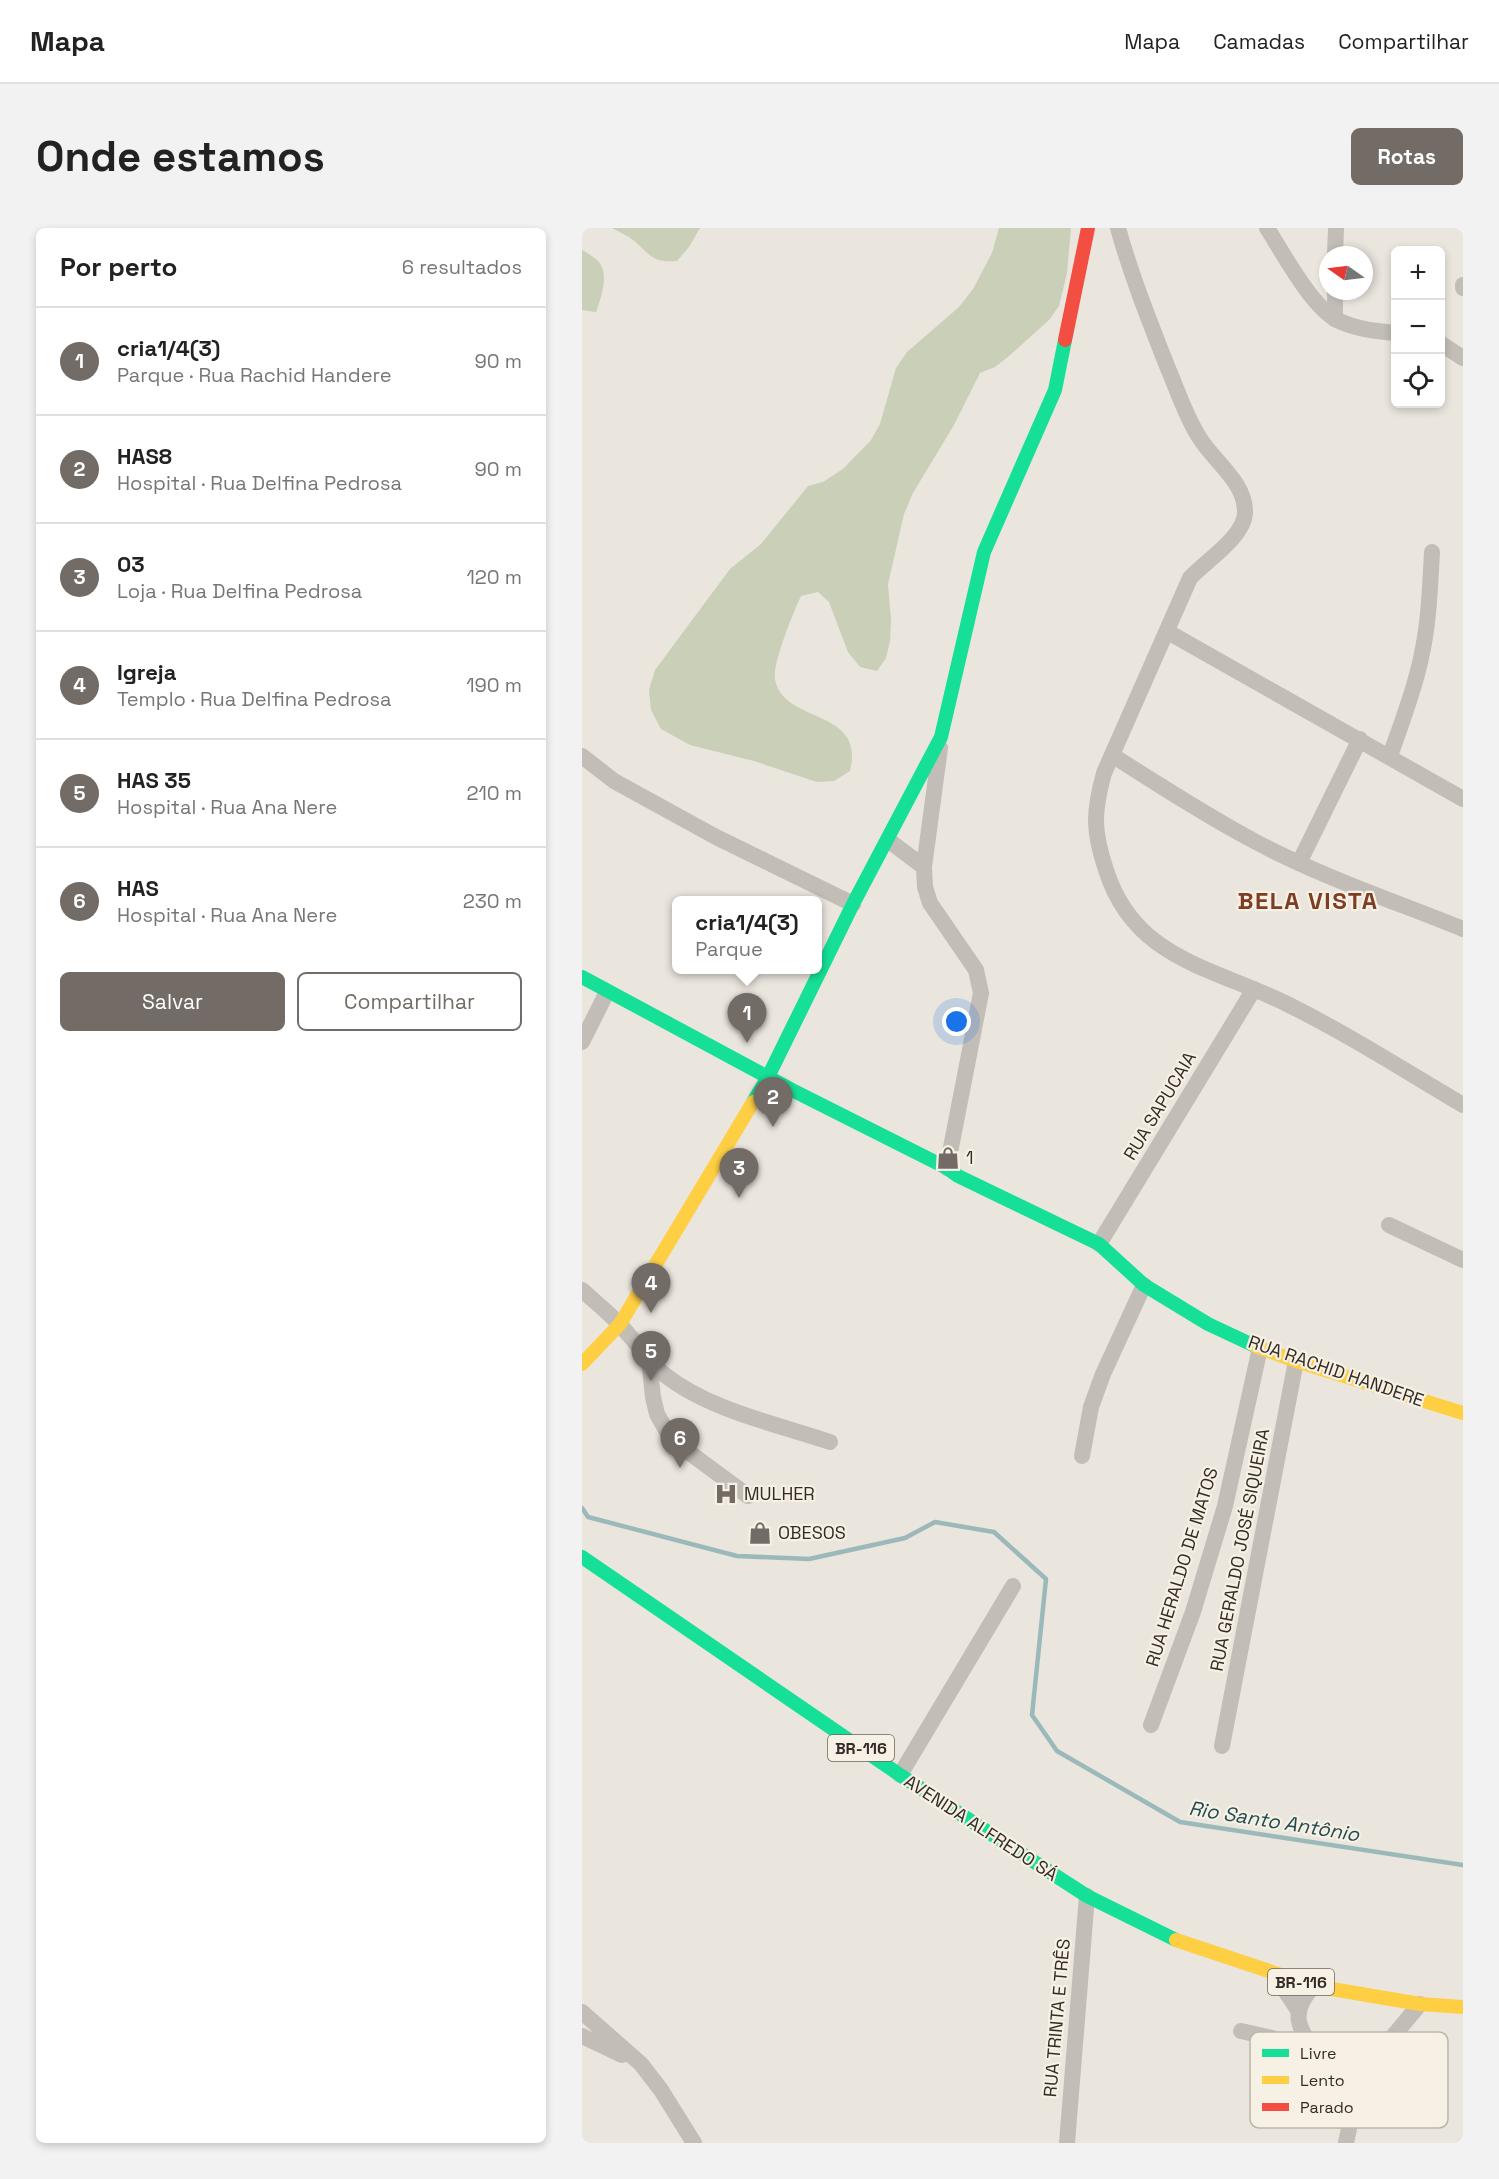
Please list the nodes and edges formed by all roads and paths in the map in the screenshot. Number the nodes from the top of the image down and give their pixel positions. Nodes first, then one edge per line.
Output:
1 (1088, 228) edge
2 (1118, 228) edge
3 (1267, 228) edge
4 (1336, 228) edge
5 (1335, 246) edge
6 (1335, 300) edge
7 (1335, 319) junction
8 (1391, 332) edge
9 (1445, 346) edge
10 (1463, 358) edge
11 (1432, 552) dead end
12 (1168, 632) junction
13 (941, 737) junction
14 (1360, 739) junction
15 (1112, 755) junction
16 (582, 756) edge
17 (1390, 756) junction
18 (1463, 799) edge
19 (888, 840) junction
20 (1299, 863) junction
21 (924, 867) junction
22 (854, 904) junction
23 (1463, 929) edge
24 (822, 968) edge
25 (819, 974) edge
26 (582, 977) edge
27 (1254, 989) junction
28 (607, 992) junction
29 (582, 1042) edge
30 (768, 1077) junction
31 (1463, 1105) edge
32 (946, 1168) junction
33 (1389, 1225) dead end
34 (1099, 1244) junction
35 (1463, 1260) edge
36 (1144, 1285) junction
37 (582, 1290) edge
38 (620, 1324) junction
39 (1260, 1348) junction
40 (649, 1359) junction
41 (1296, 1361) junction
42 (582, 1364) edge
43 (1463, 1413) edge
44 (830, 1442) dead end
45 (1082, 1456) dead end
46 (748, 1496) dead end
47 (582, 1557) edge
48 (1013, 1586) dead end
49 (1151, 1725) dead end
50 (1222, 1746) dead end
51 (900, 1776) junction
52 (1087, 1896) junction
53 (1148, 1925) junction
54 (1249, 1950) dead end
55 (1274, 1974) junction
56 (1333, 1978) dead end
57 (1314, 1986) junction
58 (1420, 2004) junction
59 (1463, 2007) edge
60 (582, 2012) edge
61 (1298, 2015) junction
62 (1241, 2031) dead end
63 (1279, 2032) edge
64 (1304, 2032) edge
65 (1397, 2032) edge
66 (1250, 2033) edge
67 (582, 2036) edge
68 (641, 2064) junction
69 (1349, 2128) edge
70 (694, 2143) edge
71 (1067, 2143) edge
72 (1346, 2143) edge

1 - 13 main road
2 - 12 street
3 - 7 street
4 - 5 street
6 - 7 street
7 - 8 street
9 - 10 street
11 - 17 street
12 - 14 street
12 - 15 street
13 - 19 main road
13 - 21 street
14 - 17 street
14 - 20 street
15 - 20 street
15 - 27 street
16 - 22 street
17 - 18 street
19 - 21 street
19 - 22 main road
20 - 23 street
21 - 32 street
22 - 24 main road
25 - 30 main road
26 - 28 main road, RUA RACHID HANDERE
27 - 31 street
27 - 34 street, RUA SAPUCAIA
28 - 29 street
28 - 30 main road, RUA RACHID HANDERE
30 - 32 main road, RUA RACHID HANDERE
30 - 38 main road
32 - 34 main road, RUA RACHID HANDERE
33 - 35 street
34 - 36 main road, RUA RACHID HANDERE
36 - 39 main road, RUA RACHID HANDERE
36 - 45 street
37 - 38 street
38 - 40 street
38 - 42 main road
39 - 41 main road, RUA RACHID HANDERE
39 - 49 street, RUA HERALDO DE MATOS
40 - 44 street
40 - 46 street
41 - 43 main road, RUA RACHID HANDERE
41 - 50 street, RUA GERALDO JOSÉ SIQUEIRA
47 - 51 main road, AVENIDA ALFREDO SÁ / BR-116
48 - 51 street
51 - 52 main road, AVENIDA ALFREDO SÁ / BR-116
52 - 53 main road, AVENIDA ALFREDO SÁ / BR-116
52 - 71 street, RUA TRINTA E TRÊS
53 - 54 main road, AVENIDA ALFREDO SÁ / BR-116
53 - 55 main road, AVENIDA ALFREDO SÁ / BR-116
55 - 57 main road, AVENIDA ALFREDO SÁ / BR-116
55 - 61 street
56 - 57 main road
57 - 58 main road, AVENIDA ALFREDO SÁ / BR-116
57 - 61 street
58 - 59 main road, AVENIDA ALFREDO SÁ / BR-116
58 - 65 street
60 - 68 street
61 - 63 street
61 - 64 street
62 - 66 street
67 - 68 street
68 - 70 street
69 - 72 street

